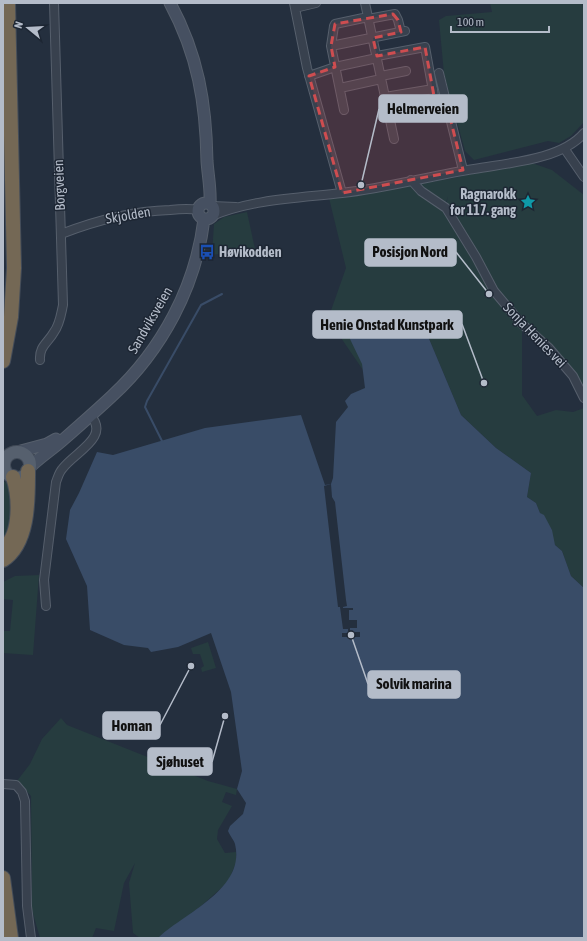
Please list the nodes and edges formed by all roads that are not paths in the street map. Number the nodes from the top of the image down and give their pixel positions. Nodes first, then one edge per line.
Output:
1 (8, 3) edge
2 (54, 3) edge
3 (170, 3) edge
4 (316, 3) edge
5 (365, 3) edge
6 (294, 5) edge
7 (368, 18) junction
8 (372, 38) junction
9 (331, 46) junction
10 (377, 57) junction
11 (335, 67) junction
12 (406, 71) dead end
13 (439, 73) dead end
14 (309, 76) junction
15 (381, 77) junction
16 (340, 88) junction
17 (433, 89) junction
18 (385, 97) junction
19 (447, 105) junction
20 (344, 110) dead end
21 (584, 133) edge
22 (394, 139) dead end
23 (564, 148) junction
24 (464, 170) junction
25 (584, 177) edge
26 (411, 180) junction
27 (342, 193) junction
28 (206, 210) junction
29 (61, 234) junction
30 (40, 360) dead end
31 (3, 361) edge
32 (584, 398) edge
33 (90, 415) junction
34 (72, 430) junction
35 (17, 452) junction
36 (4, 460) edge
37 (28, 470) junction
38 (9, 477) edge
39 (3, 548) edge
40 (3, 560) edge
41 (46, 606) dead end
42 (5, 783) edge
43 (3, 878) edge
44 (11, 938) edge
45 (30, 938) edge

1 - 31 highway
2 - 29 street, Borgveien
3 - 28 main road, Sandviksveien
4 - 6 street
5 - 7 street
6 - 14 street
7 - 8 street
7 - 8 street
7 - 9 street
8 - 9 street
8 - 10 street
9 - 11 street
10 - 11 street
10 - 15 street
10 - 17 street
11 - 14 street
11 - 16 street
12 - 15 street
13 - 19 street
14 - 27 street
15 - 16 street
15 - 18 street
16 - 20 street
17 - 18 street
17 - 19 street
18 - 22 street
19 - 24 street
21 - 23 street
23 - 24 street
23 - 25 street
24 - 26 street
26 - 27 street
26 - 32 street, Sonja Henies vei
27 - 28 street
28 - 29 street, Skjolden
28 - 33 main road, Sandviksveien
29 - 30 street, Borgveien
33 - 34 main road, Sandviksveien
33 - 41 street
34 - 35 main road, Sandviksveien
34 - 37 main road, Sandviksveien
35 - 36 main road
35 - 37 main road
36 - 38 main road
37 - 38 main road
37 - 40 highway
38 - 39 highway
42 - 45 street
43 - 44 highway

